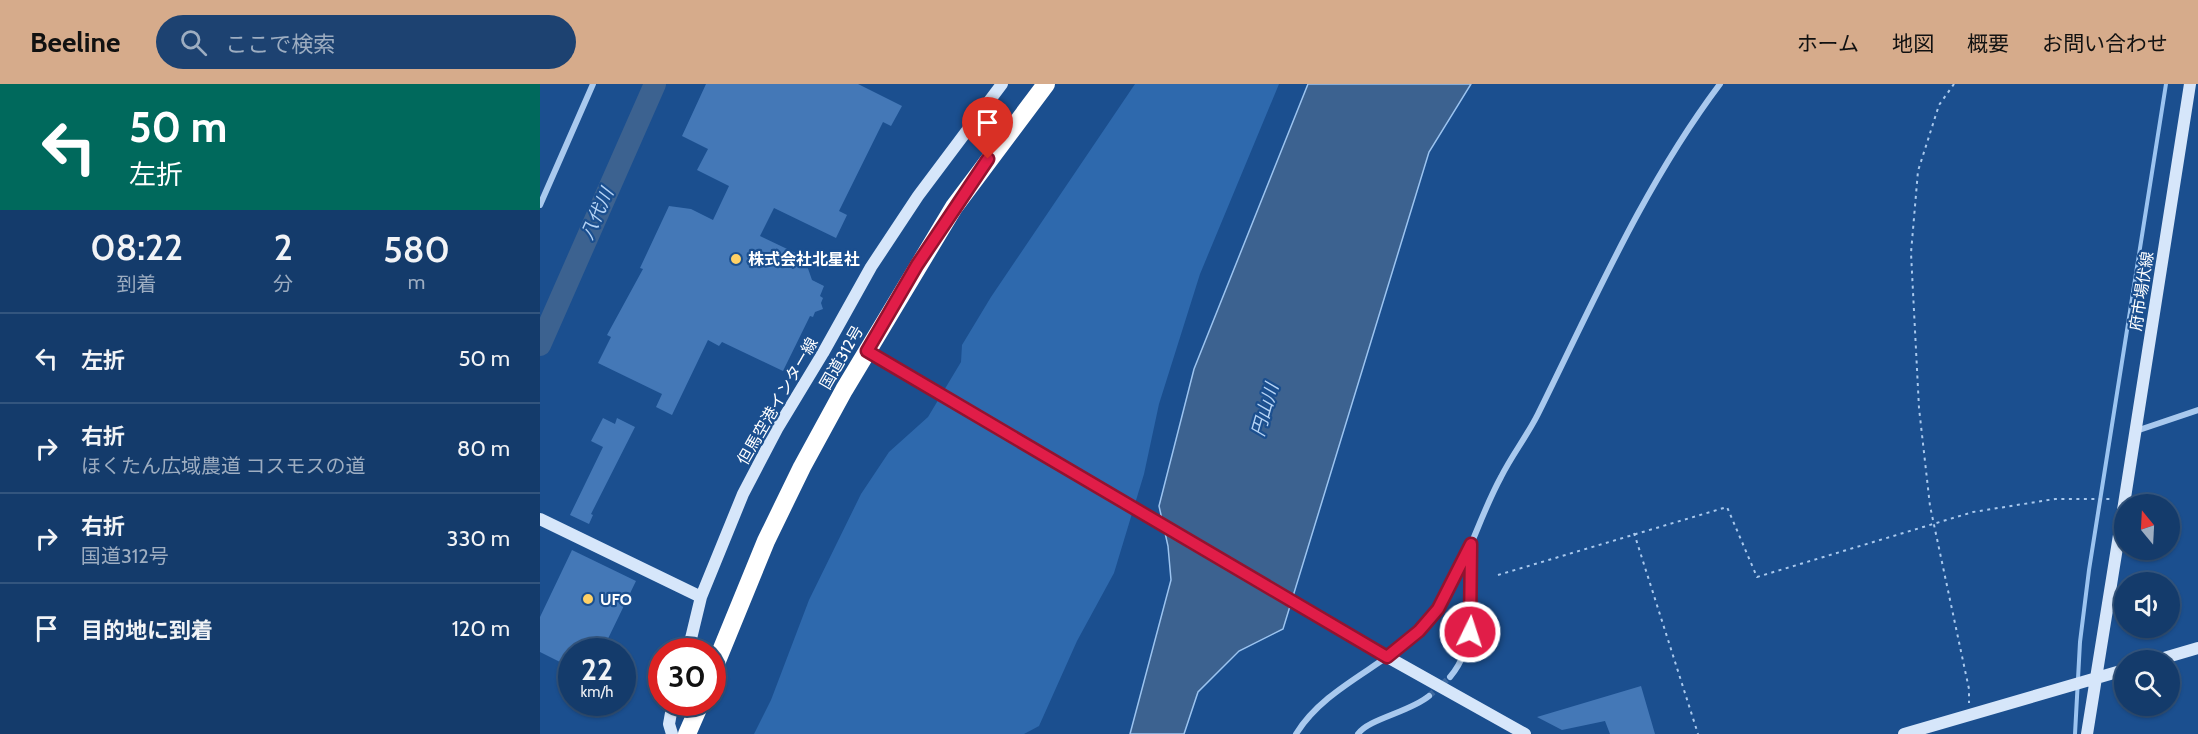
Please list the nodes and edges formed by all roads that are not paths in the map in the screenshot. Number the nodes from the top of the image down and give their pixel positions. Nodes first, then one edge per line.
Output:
1 (593, 84) edge
2 (1002, 84) edge
3 (1046, 84) edge
4 (1720, 84) edge
5 (2190, 84) edge
6 (540, 205) edge
7 (867, 351) junction
8 (2198, 410) edge
9 (2136, 431) junction
10 (2126, 494) edge
11 (540, 519) edge
12 (1471, 544) junction
13 (2115, 560) edge
14 (701, 597) junction
15 (691, 638) edge
16 (726, 639) edge
17 (2198, 648) edge
18 (2180, 653) edge
19 (1387, 657) junction
20 (2114, 673) edge
21 (1450, 677) tunnel mouth
22 (2096, 678) junction
23 (1429, 696) tunnel mouth
24 (670, 716) edge
25 (695, 716) edge
26 (672, 734) edge
27 (687, 734) edge
28 (1296, 734) edge
29 (1358, 734) edge
30 (1525, 734) edge
31 (1904, 734) edge
32 (2087, 734) edge

1 - 6 street
2 - 14 main road, 但馬空港インター線
3 - 7 highway, 国道312号
4 - 12 street
5 - 9 main road, 府市場伏線
7 - 16 highway, 国道312号
7 - 19 main road
8 - 9 street
9 - 10 main road, 府市場伏線
11 - 14 main road
12 - 19 street
12 - 21 street
13 - 22 main road, 府市場伏線
14 - 15 main road, 但馬空港インター線
17 - 18 main road
19 - 28 street
19 - 30 main road
20 - 22 main road
22 - 31 main road
22 - 32 main road, 府市場伏線
23 - 29 street
24 - 26 main road
25 - 27 highway

